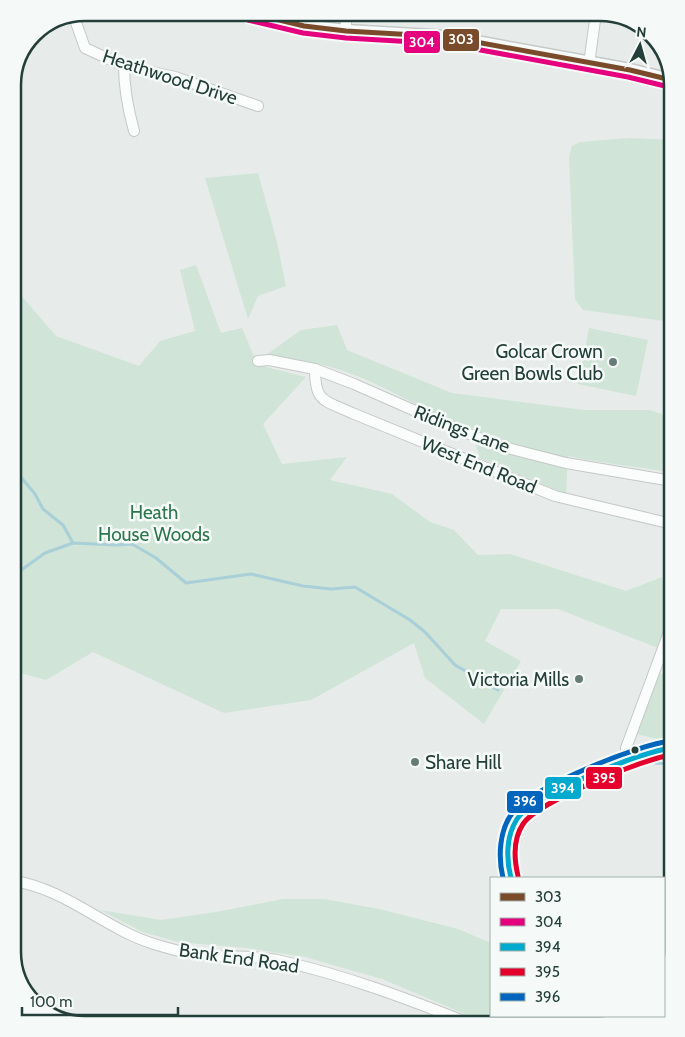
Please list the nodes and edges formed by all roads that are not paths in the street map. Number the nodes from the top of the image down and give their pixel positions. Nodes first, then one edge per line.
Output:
1 (285, 21) edge
2 (346, 21) edge
3 (595, 21) edge
4 (76, 22) edge
5 (346, 31) junction
6 (589, 64) junction
7 (124, 66) junction
8 (663, 78) edge
9 (258, 106) dead end
10 (134, 131) dead end
11 (258, 361) dead end
12 (315, 369) junction
13 (664, 480) edge
14 (664, 522) edge
15 (664, 646) edge
16 (664, 748) edge
17 (626, 762) junction
18 (511, 877) edge
19 (21, 883) edge
20 (450, 1016) edge

1 - 5 street
2 - 5 street
3 - 6 street
4 - 7 street, Heathwood Drive
5 - 6 street
6 - 8 street
7 - 9 street, Heathwood Drive
7 - 10 street
11 - 12 street, Ridings Lane
12 - 13 street, Ridings Lane
12 - 14 street, West End Road
15 - 17 street
16 - 17 street
17 - 18 street
19 - 20 street, Bank End Road

